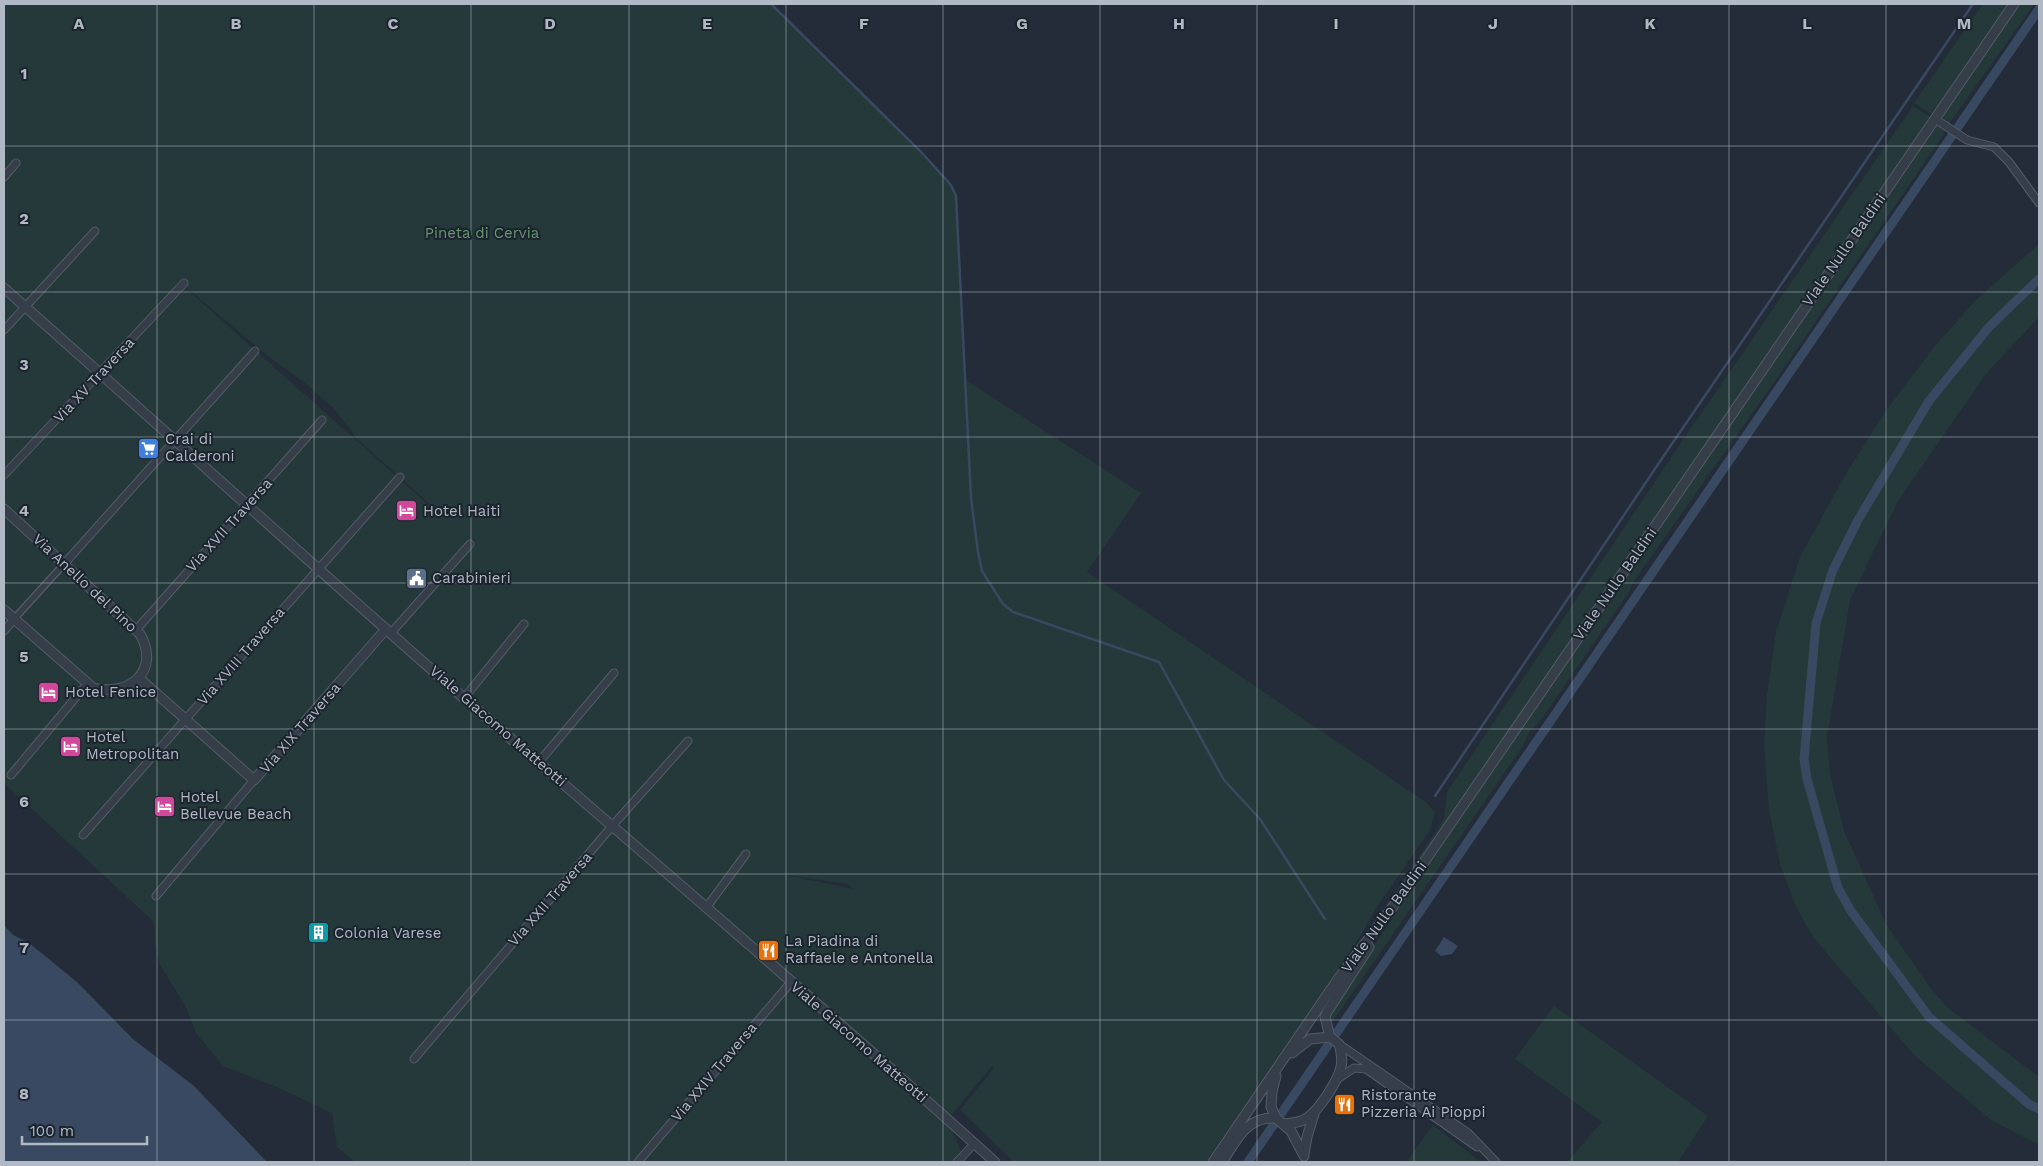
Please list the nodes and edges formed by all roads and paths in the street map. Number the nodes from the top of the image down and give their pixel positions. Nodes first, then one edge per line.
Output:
1 (2014, 4) edge
2 (1939, 121) junction
3 (16, 163) dead end
4 (4, 178) edge
5 (2039, 203) edge
6 (95, 231) dead end
7 (184, 283) dead end
8 (4, 288) edge
9 (25, 307) junction
10 (4, 330) edge
11 (255, 351) dead end
12 (100, 374) junction
13 (322, 420) dead end
14 (175, 440) junction
15 (4, 475) edge
16 (400, 477) dead end
17 (247, 504) junction
18 (4, 509) edge
19 (470, 544) dead end
20 (64, 564) junction
21 (318, 569) junction
22 (4, 610) edge
23 (14, 620) junction
24 (524, 624) dead end
25 (136, 630) junction
26 (4, 631) edge
27 (389, 631) junction
28 (614, 673) dead end
29 (139, 678) junction
30 (87, 684) junction
31 (464, 698) junction
32 (185, 720) junction
33 (688, 741) dead end
34 (539, 762) junction
35 (11, 775) dead end
36 (254, 780) junction
37 (613, 825) junction
38 (83, 835) dead end
39 (746, 854) dead end
40 (156, 896) dead end
41 (1398, 900) junction
42 (706, 908) junction
43 (791, 982) junction
44 (1330, 1037) junction
45 (1339, 1044) junction
46 (414, 1058) dead end
47 (1281, 1064) junction
48 (1336, 1080) junction
49 (1315, 1111) junction
50 (1276, 1118) junction
51 (1284, 1124) junction
52 (974, 1144) junction
53 (1304, 1159) edge
54 (1495, 1160) edge
55 (638, 1162) edge
56 (957, 1162) edge
57 (995, 1162) edge
58 (1213, 1162) edge
59 (1222, 1162) edge

1 - 2 street, Viale Nullo Baldini
2 - 5 street
2 - 41 street, Viale Nullo Baldini
3 - 4 street
6 - 9 street
7 - 12 street, Via XV Traversa
8 - 9 street, Viale Giacomo Matteotti
9 - 10 street
9 - 12 street, Viale Giacomo Matteotti
11 - 14 street
12 - 14 street, Viale Giacomo Matteotti
12 - 15 street, Via XV Traversa
13 - 17 street, Via XVII Traversa
14 - 17 street, Viale Giacomo Matteotti
14 - 20 street
16 - 21 street, Via XVIII Traversa
17 - 21 street, Viale Giacomo Matteotti
17 - 25 street, Via XVII Traversa
18 - 20 street, Via Anello del Pino
19 - 27 street, Via XIX Traversa
20 - 23 street
20 - 25 street, Via Anello del Pino
21 - 27 street, Viale Giacomo Matteotti
21 - 32 street, Via XVIII Traversa
22 - 23 street
23 - 26 street
23 - 30 street
24 - 31 street
25 - 29 street, Via Anello del Pino
27 - 31 street, Viale Giacomo Matteotti
27 - 36 street, Via XIX Traversa
28 - 34 street
29 - 30 street
29 - 32 street
30 - 35 street
31 - 34 street, Viale Giacomo Matteotti
32 - 36 street
32 - 38 street, Via XVIII Traversa
33 - 37 street, Via XXII Traversa
34 - 37 street, Viale Giacomo Matteotti
36 - 40 street, Via XIX Traversa
37 - 42 street, Viale Giacomo Matteotti
37 - 46 street, Via XXII Traversa
39 - 42 street
41 - 44 street
41 - 47 street, Viale Nullo Baldini
42 - 43 street, Viale Giacomo Matteotti
43 - 52 street, Viale Giacomo Matteotti
43 - 55 street, Via XXIV Traversa
44 - 45 street
44 - 47 street
45 - 48 street
45 - 54 street
47 - 50 street
47 - 58 street, Viale Nullo Baldini
48 - 49 street
48 - 54 street
49 - 51 street
49 - 53 street
50 - 51 street
50 - 59 street
51 - 53 street
52 - 56 street
52 - 57 street, Viale Giacomo Matteotti

